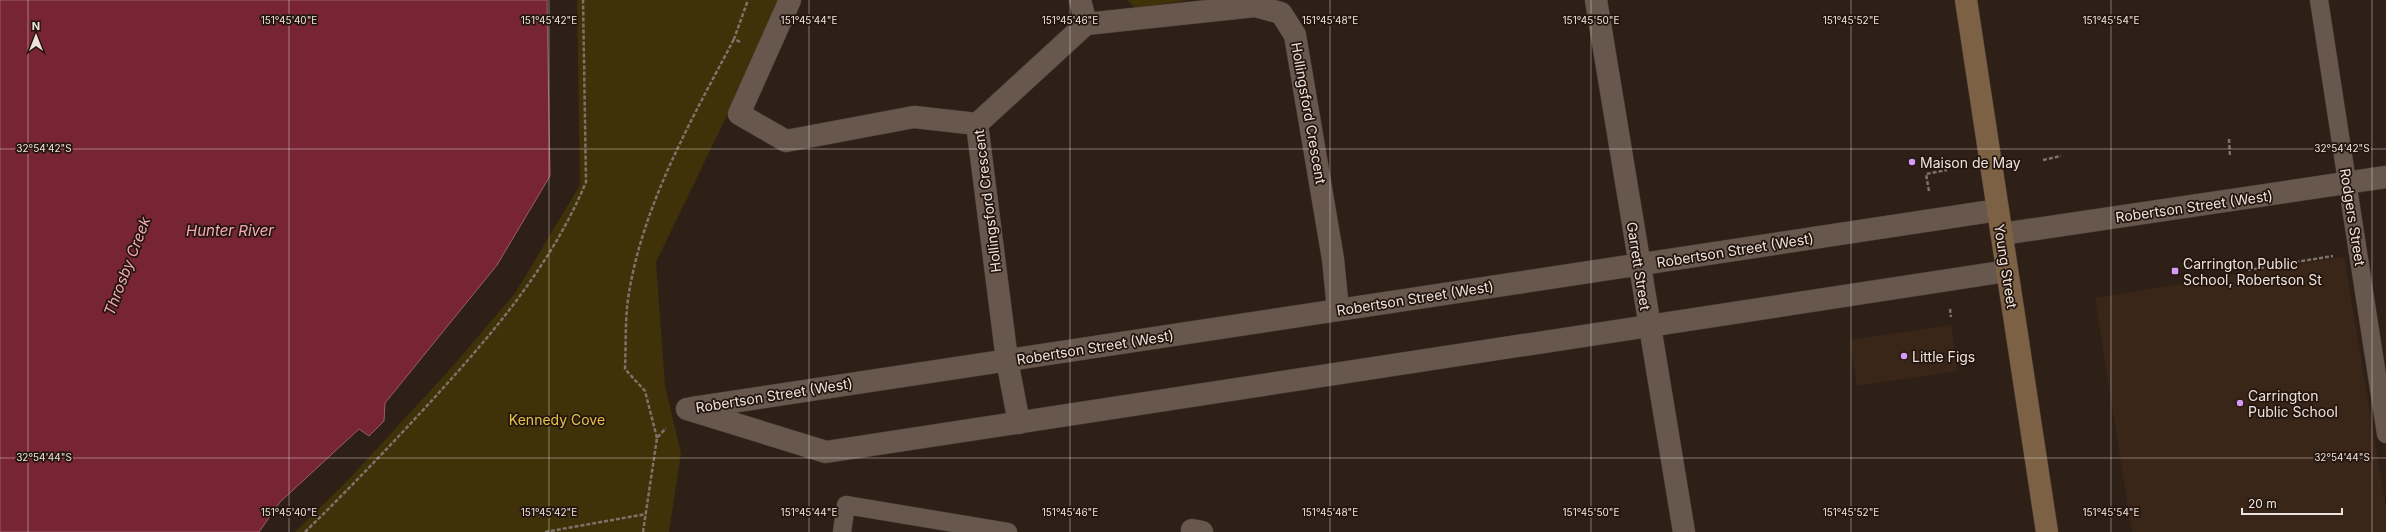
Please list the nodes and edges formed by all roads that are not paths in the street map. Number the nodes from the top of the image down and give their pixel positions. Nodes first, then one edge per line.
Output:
1 (790, 0) edge
2 (1080, 0) edge
3 (1596, 0) edge
4 (1966, 0) edge
5 (2319, 0) edge
6 (1282, 6) edge
7 (1086, 24) junction
8 (977, 124) junction
9 (2386, 177) edge
10 (2348, 183) junction
11 (1998, 210) junction
12 (2002, 234) junction
13 (1639, 264) junction
14 (2007, 271) junction
15 (1338, 310) junction
16 (1649, 326) junction
17 (1007, 360) junction
18 (1019, 422) junction
19 (2386, 434) edge
20 (842, 532) edge
21 (1008, 532) edge
22 (1684, 532) edge
23 (2047, 532) edge

1 - 8 street
2 - 7 street
3 - 13 street, Garrett Street
4 - 11 main road, Young Street
5 - 10 lane, Rodgers Street
6 - 7 street, Hollingsford Crescent
6 - 15 street, Hollingsford Crescent
7 - 8 street, Hollingsford Crescent
8 - 17 street, Hollingsford Crescent
9 - 10 street, Robertson Street (West)
10 - 12 street, Robertson Street (West)
10 - 19 lane, Rodgers Street
11 - 12 main road, Young Street
11 - 13 street, Robertson Street (West)
12 - 14 main road, Young Street
13 - 15 street, Robertson Street (West)
13 - 16 street, Garrett Street
14 - 16 street, Robertson Street (West)
14 - 23 main road, Young Street
15 - 17 street, Robertson Street (West)
16 - 18 street, Robertson Street (West)
16 - 22 street, Garrett Street
17 - 18 street, Hollingsford Crescent
17 - 18 street, Robertson Street (West)
20 - 21 lane

